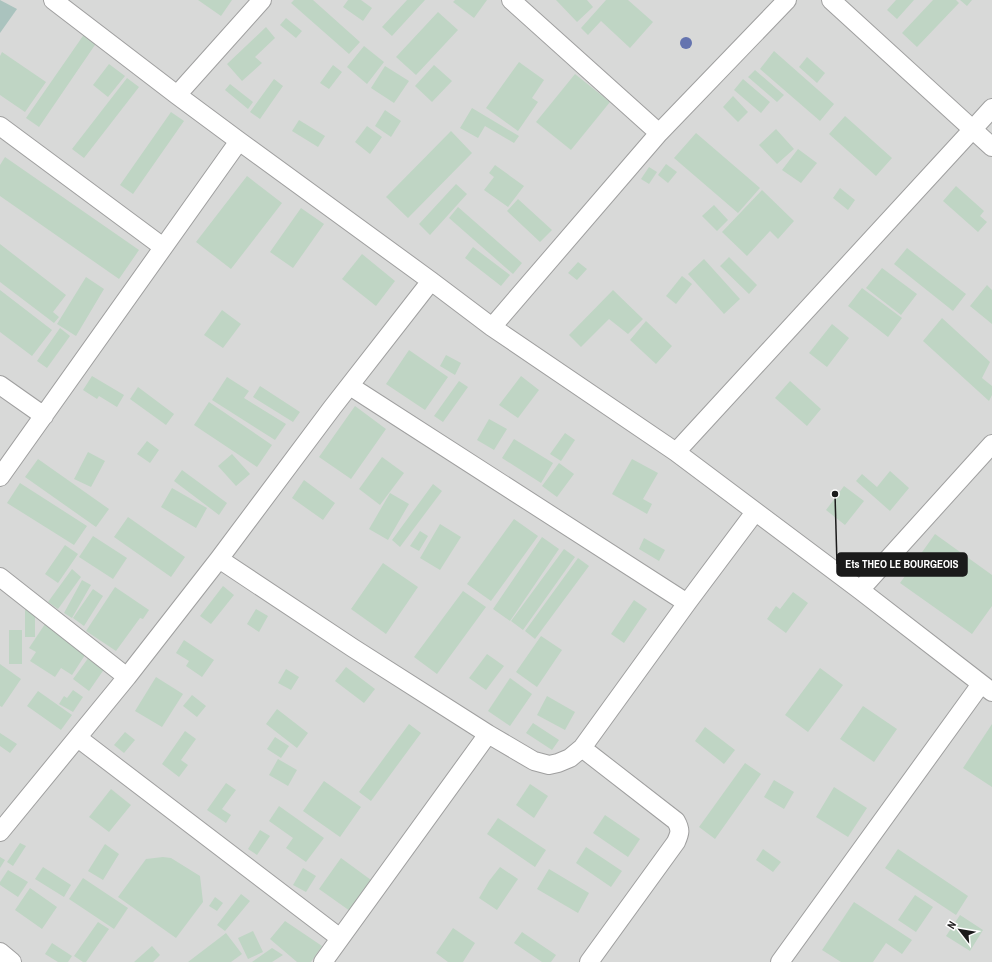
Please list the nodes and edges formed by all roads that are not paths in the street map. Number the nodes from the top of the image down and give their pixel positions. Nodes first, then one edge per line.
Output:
1 (53, 0) edge
2 (262, 0) edge
3 (510, 0) edge
4 (787, 0) edge
5 (831, 0) edge
6 (176, 95) junction
7 (992, 108) edge
8 (0, 126) edge
9 (973, 129) junction
10 (659, 132) junction
11 (238, 142) junction
12 (992, 147) edge
13 (163, 247) junction
14 (431, 281) junction
15 (492, 327) junction
16 (0, 385) edge
17 (350, 386) junction
18 (44, 416) junction
19 (991, 446) edge
20 (676, 452) junction
21 (0, 477) edge
22 (755, 512) junction
23 (219, 559) junction
24 (0, 577) edge
25 (860, 590) junction
26 (687, 603) junction
27 (127, 677) junction
28 (987, 688) edge
29 (488, 734) junction
30 (78, 738) junction
31 (582, 748) junction
32 (0, 832) edge
33 (340, 938) junction
34 (0, 952) edge
35 (12, 962) edge
36 (323, 962) edge
37 (589, 962) edge
38 (780, 962) edge

1 - 6 street
2 - 6 street
3 - 10 street
4 - 10 street
5 - 9 street
6 - 11 street
7 - 9 street
8 - 13 street
9 - 12 street
9 - 20 street
10 - 15 street
11 - 13 street
11 - 14 street
13 - 18 street
14 - 15 street
14 - 17 street
15 - 20 street
16 - 18 street
17 - 23 street
17 - 26 street
18 - 21 street
19 - 25 street
20 - 22 street
22 - 25 street
22 - 26 street
23 - 27 street
23 - 29 street
24 - 27 street
25 - 28 street
26 - 31 street
27 - 30 street
28 - 38 street
29 - 31 street
29 - 33 street
30 - 32 street
30 - 33 street
31 - 37 street
33 - 36 street
34 - 35 street

